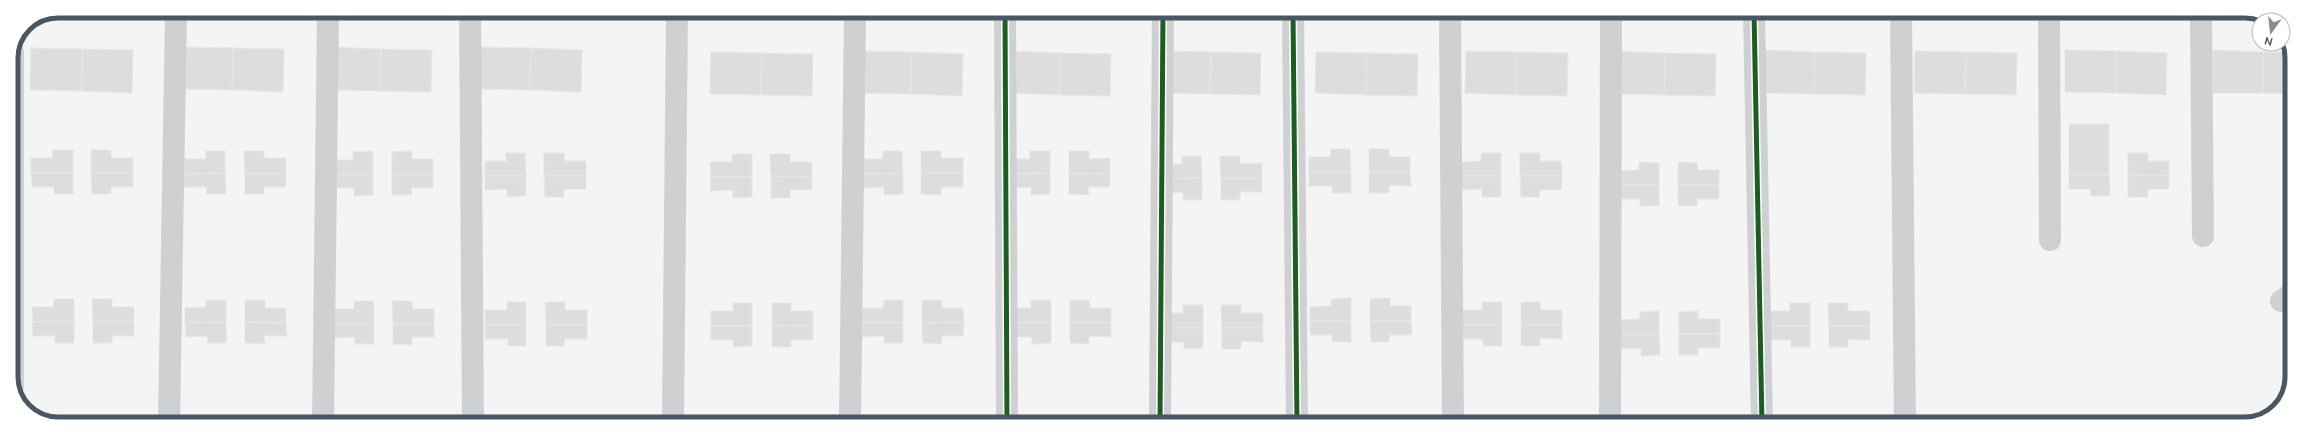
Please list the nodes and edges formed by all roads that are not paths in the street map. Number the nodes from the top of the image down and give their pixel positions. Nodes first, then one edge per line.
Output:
1 (176, 18) edge
2 (328, 18) edge
3 (470, 18) edge
4 (677, 18) edge
5 (855, 18) edge
6 (1005, 18) edge
7 (1163, 18) edge
8 (1293, 18) edge
9 (1450, 18) edge
10 (1611, 18) edge
11 (1754, 18) edge
12 (1901, 18) edge
13 (2049, 18) edge
14 (2201, 18) edge
15 (2203, 236) dead end
16 (2050, 240) dead end
17 (169, 417) edge
18 (323, 417) edge
19 (474, 417) edge
20 (673, 417) edge
21 (850, 417) edge
22 (1007, 417) edge
23 (1160, 417) edge
24 (1296, 417) edge
25 (1453, 417) edge
26 (1610, 417) edge
27 (1762, 417) edge
28 (1905, 417) edge

1 - 17 street
2 - 18 street
3 - 19 street
4 - 20 street
5 - 21 street
6 - 22 street
7 - 23 street
8 - 24 street
9 - 25 street
10 - 26 street
11 - 27 street
12 - 28 street
13 - 16 street
14 - 15 street

